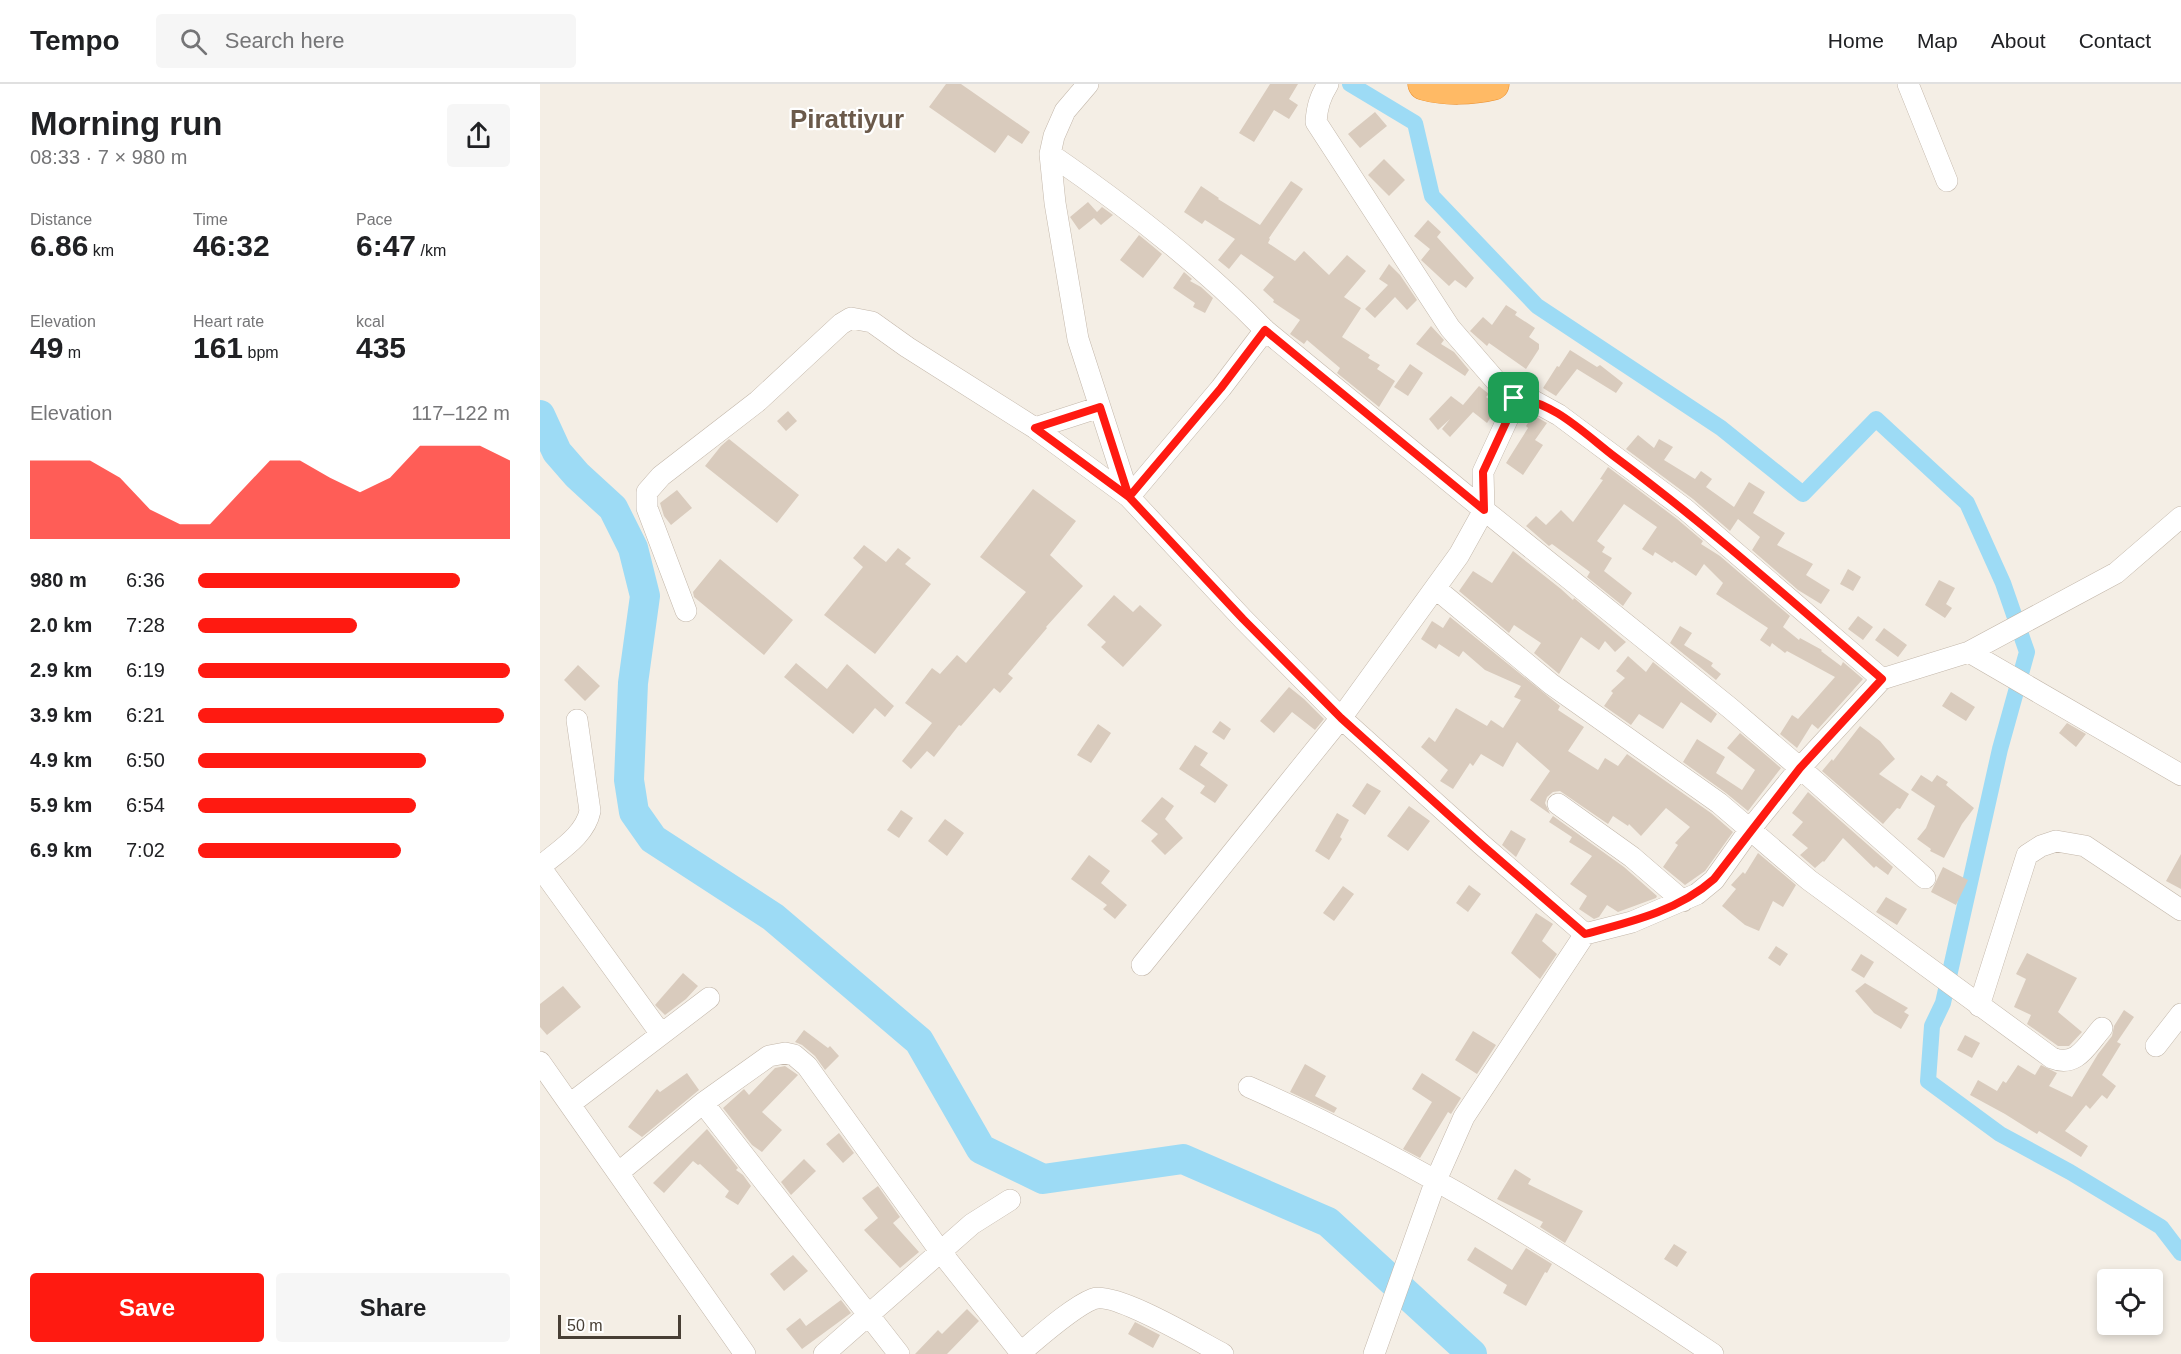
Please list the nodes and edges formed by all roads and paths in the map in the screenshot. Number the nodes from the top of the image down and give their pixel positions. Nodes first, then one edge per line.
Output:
1 (1088, 84) edge
2 (1328, 84) edge
3 (1424, 84) edge
4 (1492, 84) edge
5 (1908, 84) edge
6 (1050, 154) junction
7 (1947, 181) dead end
8 (1265, 330) junction
9 (1514, 398) junction
10 (1100, 407) junction
11 (1035, 428) junction
12 (1129, 497) junction
13 (1484, 510) junction
14 (2181, 516) edge
15 (1435, 588) junction
16 (686, 611) dead end
17 (1969, 652) junction
18 (1882, 679) junction
19 (1341, 718) junction
20 (577, 720) dead end
21 (1800, 768) junction
22 (2181, 775) edge
23 (1558, 804) dead end
24 (1751, 828) junction
25 (540, 867) edge
26 (1925, 878) dead end
27 (1683, 901) junction
28 (2181, 910) edge
29 (1585, 934) junction
30 (1142, 965) dead end
31 (709, 998) dead end
32 (1979, 1006) junction
33 (2181, 1014) edge
34 (2102, 1028) dead end
35 (661, 1034) junction
36 (2156, 1046) dead end
37 (540, 1062) edge
38 (1249, 1087) dead end
39 (703, 1103) junction
40 (570, 1104) junction
41 (618, 1173) junction
42 (1436, 1180) junction
43 (1010, 1200) dead end
44 (940, 1251) junction
45 (867, 1315) junction
46 (1705, 1352) edge
47 (1020, 1353) edge
48 (746, 1354) edge
49 (824, 1354) edge
50 (898, 1354) edge
51 (1223, 1354) edge
52 (1374, 1354) edge

1 - 6 street
2 - 9 street
3 - 4 highway
5 - 7 street
6 - 8 street
6 - 10 street
8 - 12 street
8 - 13 street
9 - 13 street
9 - 18 street
10 - 11 street
10 - 12 street
11 - 12 street
11 - 16 street
12 - 19 street
13 - 15 street
13 - 21 street
14 - 17 street
15 - 19 street
15 - 24 street
17 - 18 street
17 - 22 street
18 - 21 street
19 - 29 street
19 - 30 street
20 - 25 street
21 - 24 street
21 - 26 street
23 - 27 street
24 - 27 street
24 - 32 street
25 - 35 street
27 - 29 street
28 - 32 street
29 - 42 street
31 - 35 street
32 - 34 street
33 - 36 street
35 - 40 street
37 - 40 street
38 - 42 street
39 - 41 street
39 - 44 street
39 - 45 street
40 - 41 street
41 - 48 street
42 - 46 street
42 - 52 street
43 - 44 street
44 - 45 street
44 - 47 street
45 - 49 street
45 - 50 street
47 - 51 street

